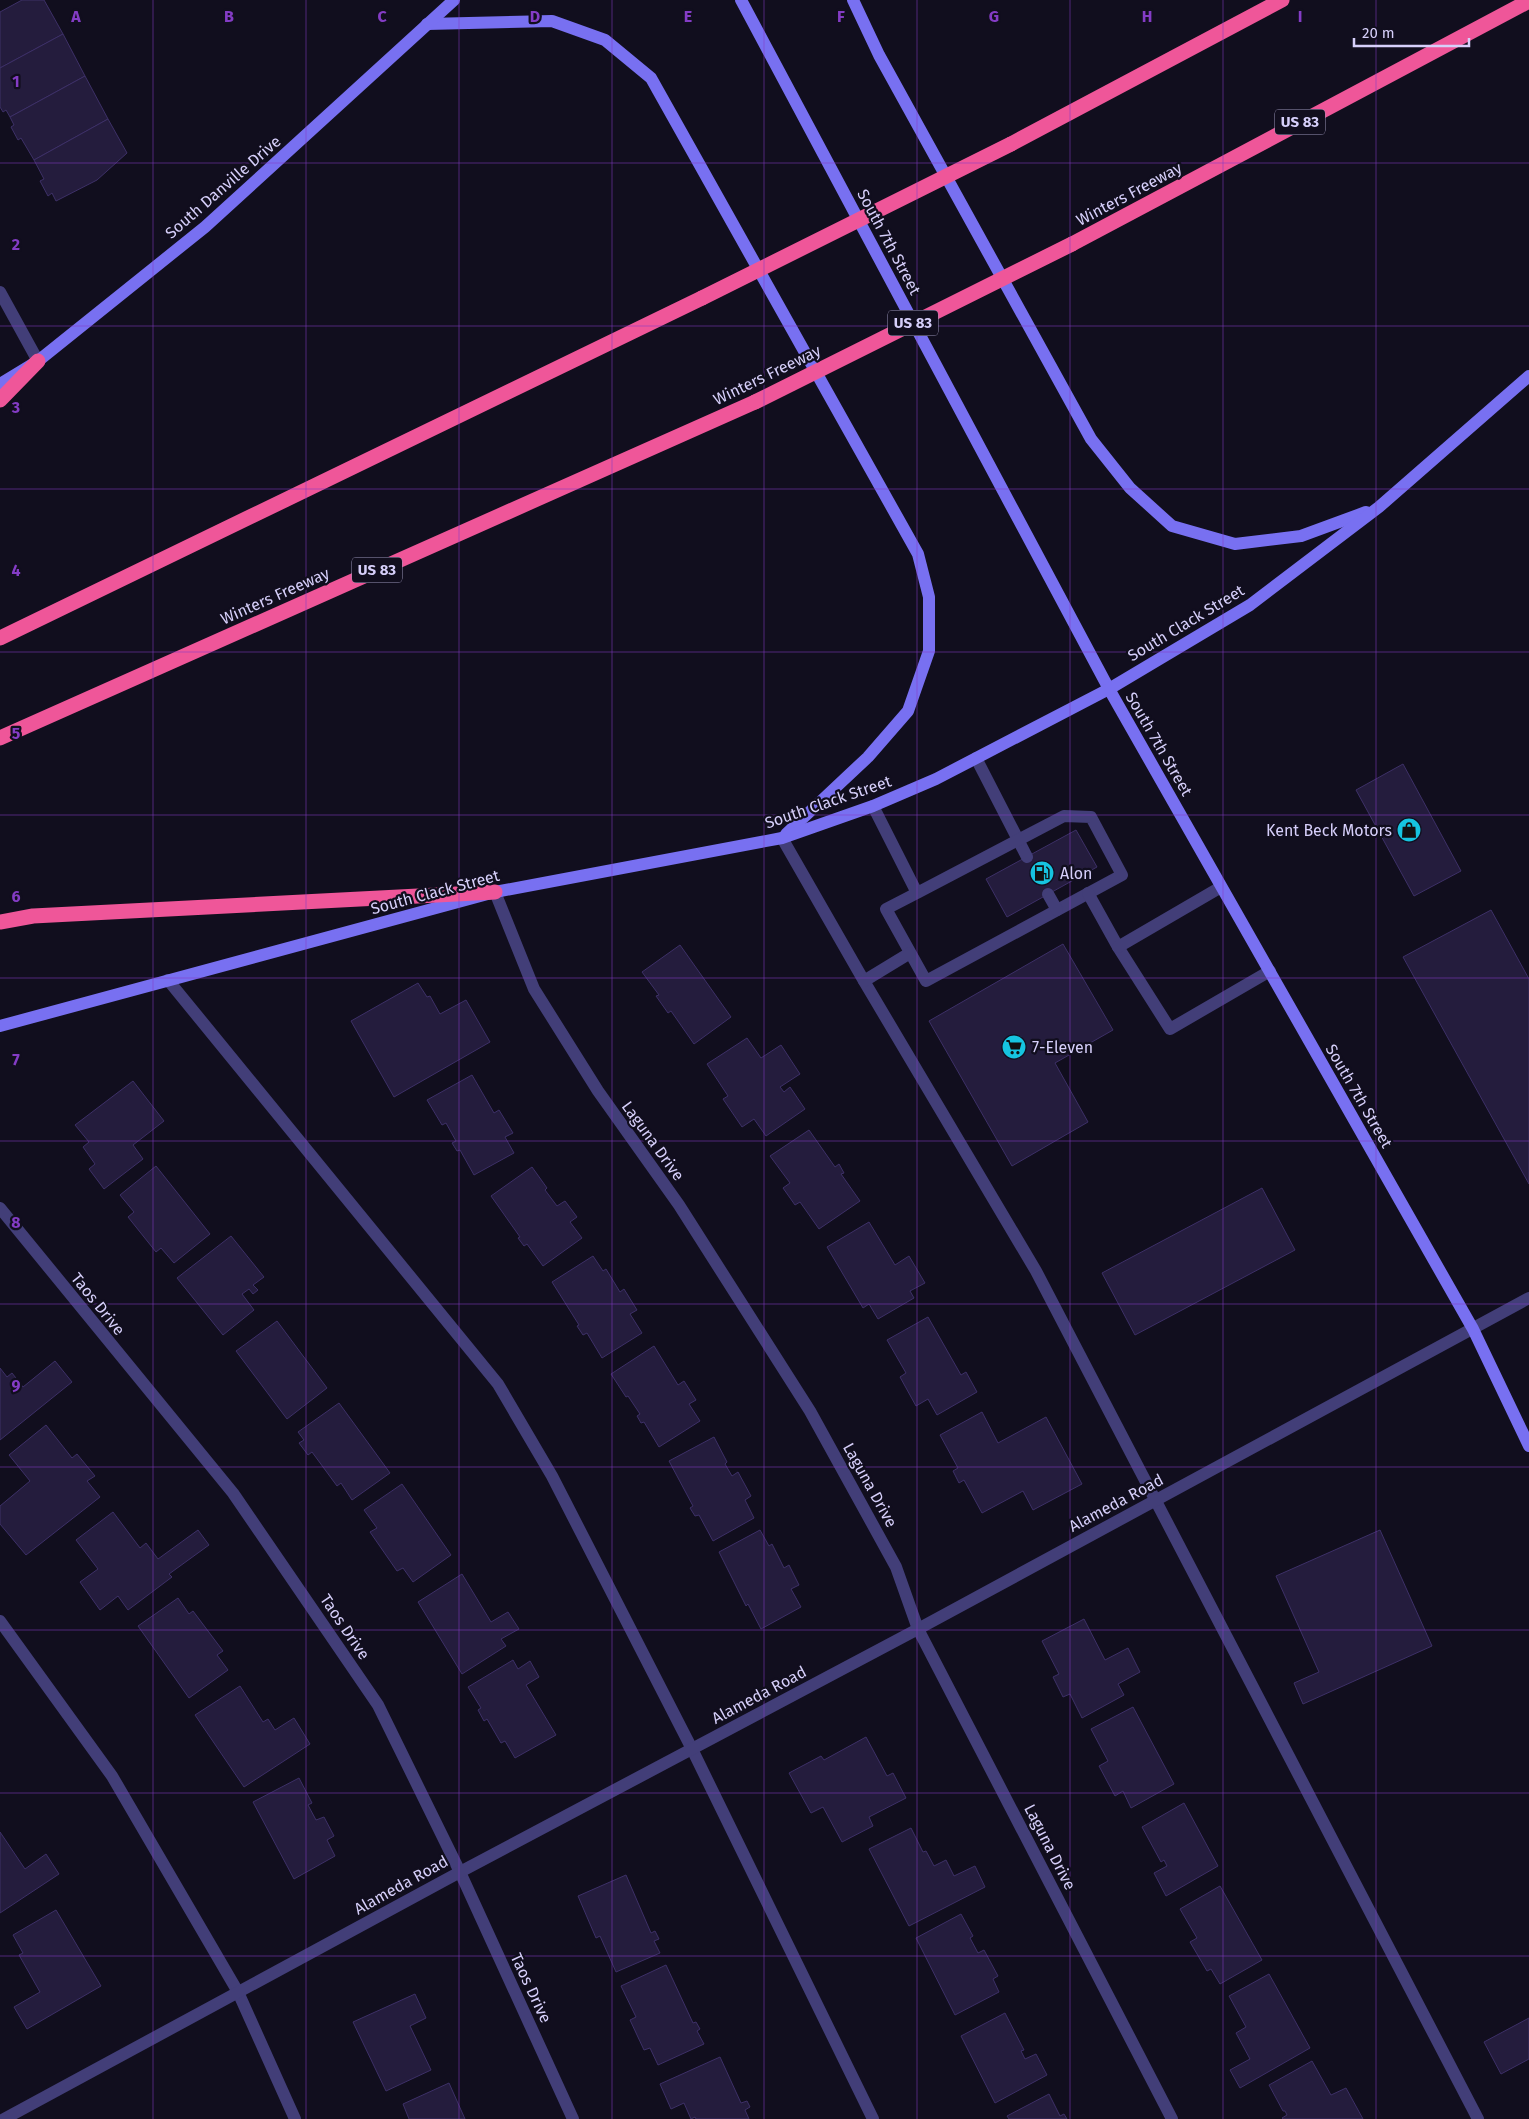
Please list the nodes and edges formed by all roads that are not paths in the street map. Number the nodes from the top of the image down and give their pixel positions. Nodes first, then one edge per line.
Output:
1 (454, 0) edge
2 (741, 0) edge
3 (853, 0) edge
4 (1282, 0) edge
5 (1529, 1) edge
6 (427, 24) junction
7 (0, 292) edge
8 (38, 362) junction
9 (1529, 376) edge
10 (0, 384) edge
11 (0, 400) edge
12 (1379, 507) junction
13 (0, 638) edge
14 (1109, 689) junction
15 (0, 738) edge
16 (976, 758) junction
17 (873, 806) junction
18 (782, 838) junction
19 (1018, 839) junction
20 (1027, 857) dead end
21 (1221, 886) junction
22 (495, 892) junction
23 (918, 893) junction
24 (1088, 893) junction
25 (1048, 894) dead end
26 (1057, 910) junction
27 (0, 922) edge
28 (1118, 947) junction
29 (910, 953) junction
30 (1270, 971) junction
31 (168, 980) junction
32 (864, 981) junction
33 (0, 1026) edge
34 (0, 1208) edge
35 (1529, 1298) edge
36 (1473, 1329) junction
37 (1529, 1446) edge
38 (1154, 1501) junction
39 (0, 1621) edge
40 (918, 1628) junction
41 (692, 1749) junction
42 (460, 1872) junction
43 (238, 1992) junction
44 (4, 2119) edge
45 (295, 2119) edge
46 (573, 2119) edge
47 (873, 2119) edge
48 (1172, 2119) edge
49 (1478, 2119) edge

1 - 6 main road, South Danville Drive
2 - 14 main road, South 7th Street
3 - 12 main road
4 - 13 highway, bridge
5 - 15 highway, Winters Freeway / US 83, bridge
6 - 8 main road, South Danville Drive
6 - 18 main road
7 - 8 street
8 - 10 main road, South Danville Drive
8 - 11 highway
9 - 12 main road, South Clack Street
12 - 14 main road, South Clack Street
14 - 16 main road, South Clack Street
14 - 21 main road, South 7th Street
16 - 17 main road, South Clack Street
16 - 19 street
17 - 18 main road, South Clack Street
17 - 23 street
18 - 22 main road, South Clack Street
18 - 32 street
19 - 20 street
19 - 23 street
19 - 24 street
21 - 28 street
21 - 30 main road, South 7th Street
22 - 27 highway
22 - 31 main road, South Clack Street
22 - 40 street, Laguna Drive
23 - 29 street
24 - 26 street
24 - 28 street
25 - 26 street
26 - 29 street
28 - 30 street
29 - 32 street
30 - 36 main road, South 7th Street
31 - 33 main road, South Clack Street
31 - 41 street
32 - 38 street
34 - 42 street, Taos Drive
35 - 36 street, Alameda Road
36 - 37 main road, South 7th Street
36 - 38 street, Alameda Road
38 - 40 street, Alameda Road
38 - 49 street
39 - 43 street
40 - 41 street, Alameda Road
40 - 48 street, Laguna Drive
41 - 42 street, Alameda Road
41 - 47 street
42 - 43 street, Alameda Road
42 - 46 street, Taos Drive
43 - 44 street, Alameda Road
43 - 45 street

